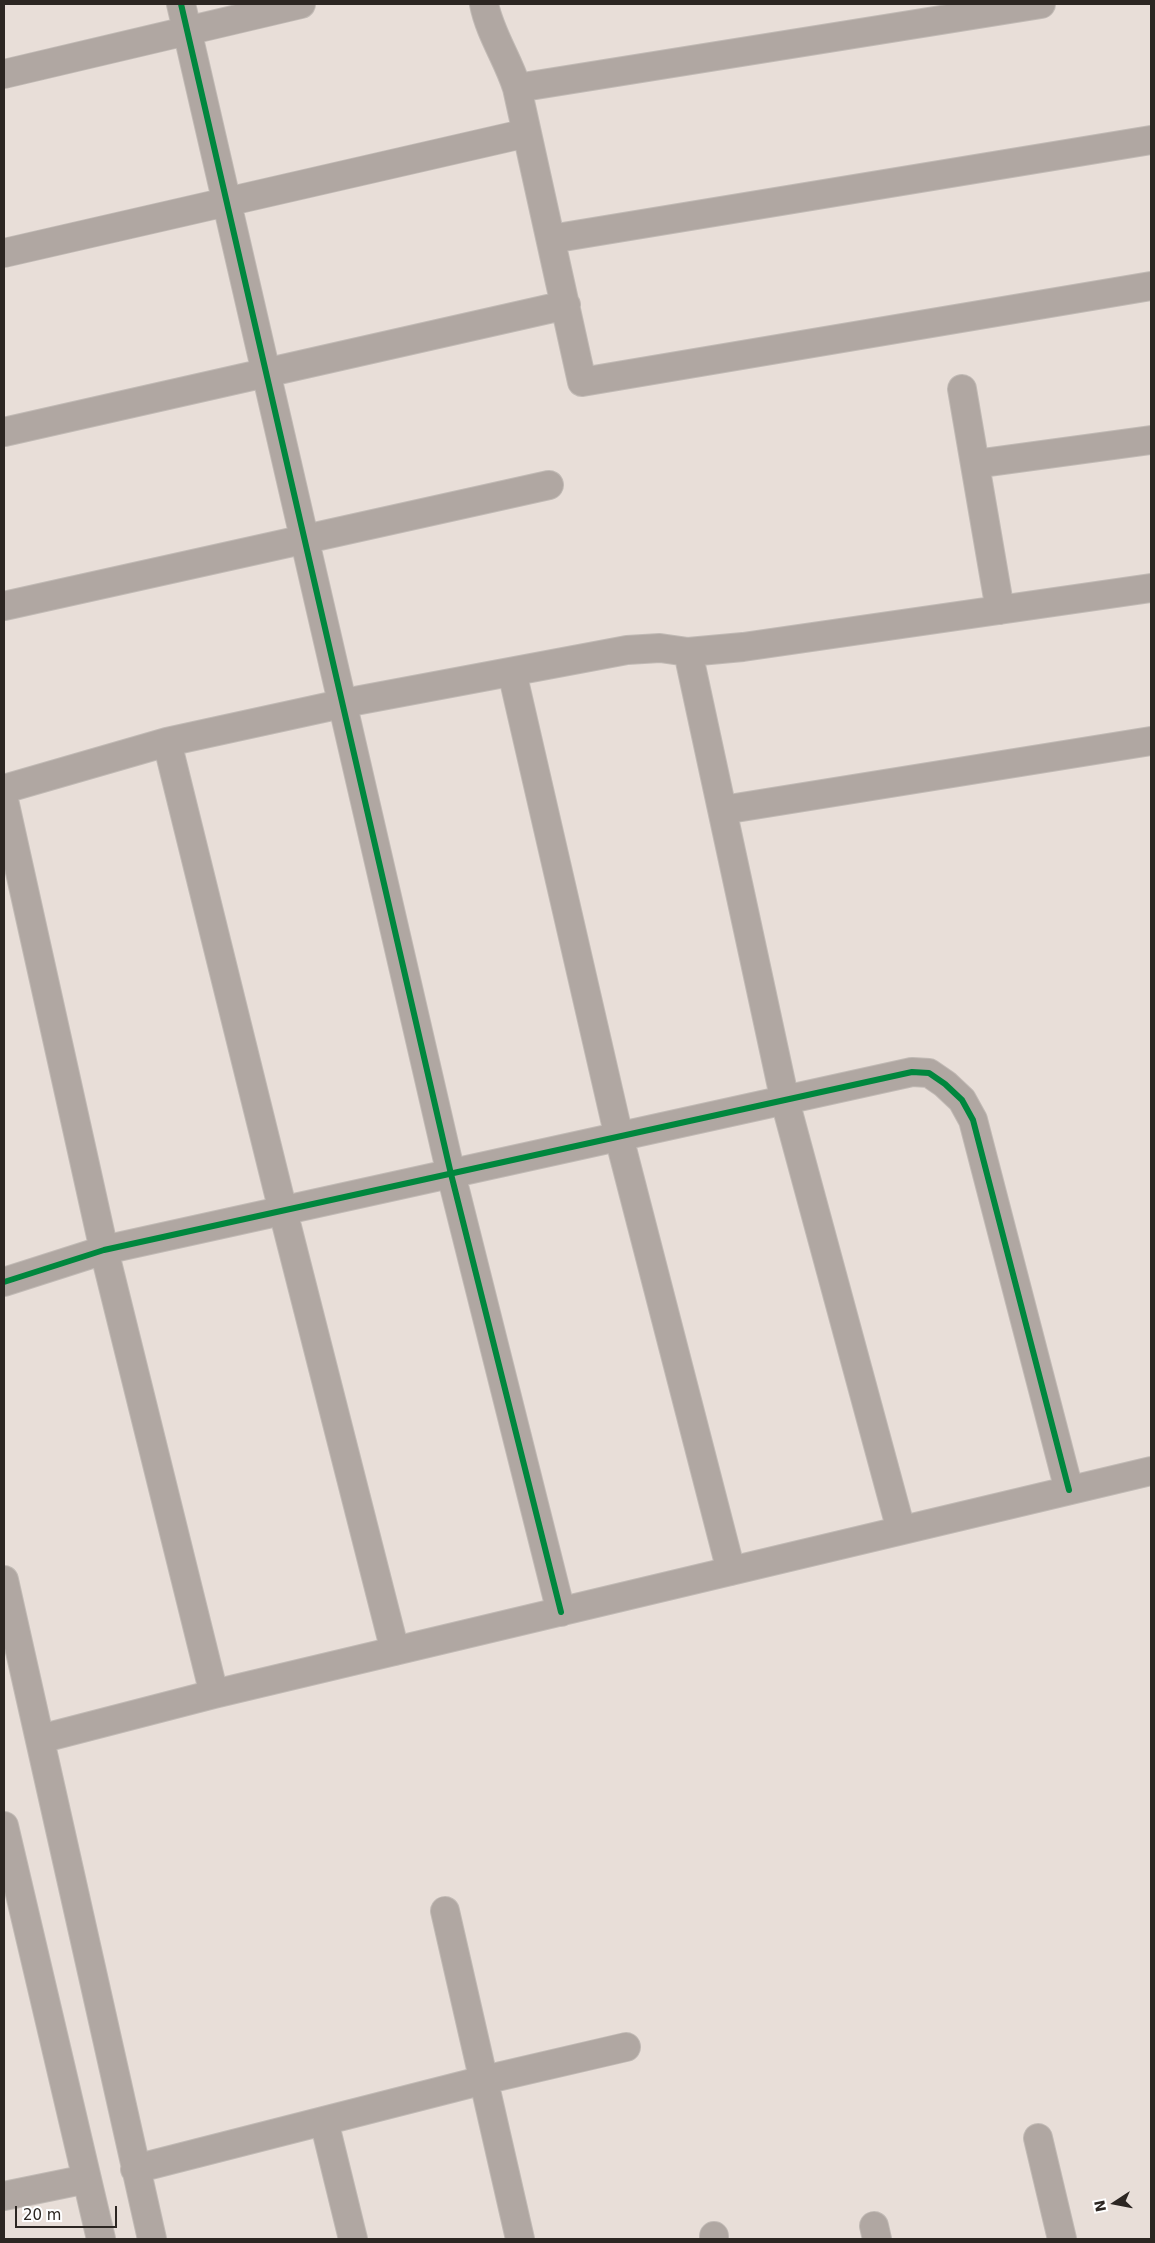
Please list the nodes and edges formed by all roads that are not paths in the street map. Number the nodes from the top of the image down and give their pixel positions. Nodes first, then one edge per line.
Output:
1 (181, 4) edge
2 (301, 4) edge
3 (484, 4) edge
4 (1041, 4) edge
5 (188, 32) junction
6 (4, 74) edge
7 (517, 88) junction
8 (527, 133) junction
9 (1151, 140) edge
10 (227, 202) junction
11 (551, 239) junction
12 (4, 253) edge
13 (1151, 286) edge
14 (566, 305) junction
15 (266, 372) junction
16 (962, 390) dead end
17 (4, 432) edge
18 (1151, 440) edge
19 (975, 464) junction
20 (549, 485) dead end
21 (305, 539) junction
22 (1151, 588) edge
23 (4, 606) edge
24 (1000, 610) junction
25 (688, 652) junction
26 (512, 672) junction
27 (343, 704) junction
28 (1151, 741) edge
29 (167, 742) junction
30 (4, 789) edge
31 (4, 800) edge
32 (723, 810) junction
33 (786, 1100) junction
34 (619, 1137) junction
35 (451, 1174) junction
36 (283, 1211) junction
37 (104, 1250) junction
38 (4, 1282) edge
39 (1151, 1472) edge
40 (1069, 1490) junction
41 (901, 1530) junction
42 (731, 1572) junction
43 (4, 1580) edge
44 (561, 1612) junction
45 (395, 1651) junction
46 (214, 1694) junction
47 (40, 1739) junction
48 (4, 1826) edge
49 (445, 1911) dead end
50 (626, 2047) dead end
51 (484, 2080) junction
52 (324, 2121) junction
53 (1038, 2138) dead end
54 (135, 2169) junction
55 (87, 2179) junction
56 (4, 2196) edge
57 (101, 2239) edge
58 (152, 2239) edge
59 (353, 2239) edge
60 (520, 2239) edge
61 (1062, 2239) edge

1 - 5 street
2 - 5 street
3 - 7 street
4 - 7 street
5 - 6 street
5 - 10 street
7 - 8 street
8 - 10 street
8 - 11 street
9 - 11 street
10 - 12 street
10 - 15 street
11 - 14 street
13 - 14 street
14 - 15 street
15 - 17 street
15 - 21 street
16 - 19 street
18 - 19 street
19 - 24 street
20 - 21 street
21 - 23 street
21 - 27 street
22 - 24 street
24 - 25 street
25 - 26 street
25 - 32 street
26 - 27 street
26 - 34 street
27 - 29 street
27 - 35 street
28 - 32 street
29 - 30 street
29 - 36 street
31 - 37 street
32 - 33 street
33 - 34 street
33 - 40 street
33 - 41 street
34 - 35 street
34 - 42 street
35 - 36 street
35 - 44 street
36 - 37 street
36 - 45 street
37 - 38 street
37 - 46 street
39 - 40 street
40 - 41 street
41 - 42 street
42 - 44 street
43 - 47 street
44 - 45 street
45 - 46 street
46 - 47 street
47 - 54 street
48 - 55 street
49 - 51 street
50 - 51 street
51 - 52 street
51 - 60 street
52 - 54 street
52 - 59 street
53 - 61 street
54 - 58 street
55 - 56 street
55 - 57 street

